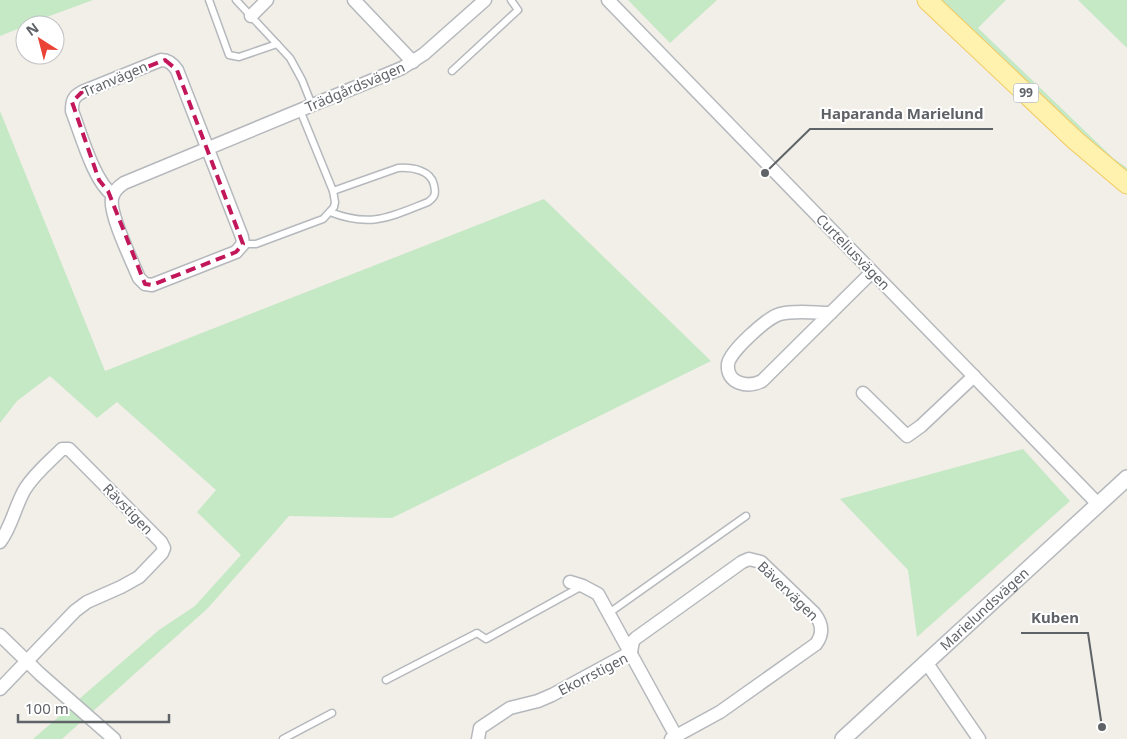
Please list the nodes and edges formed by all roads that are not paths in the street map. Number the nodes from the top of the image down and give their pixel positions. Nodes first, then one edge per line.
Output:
1 (209, 0) edge
2 (236, 0) edge
3 (267, 0) edge
4 (354, 0) edge
5 (485, 0) edge
6 (511, 0) edge
7 (608, 0) edge
8 (927, 0) edge
9 (251, 16) junction
10 (277, 44) junction
11 (413, 62) junction
12 (452, 71) dead end
13 (312, 105) junction
14 (300, 110) junction
15 (208, 148) junction
16 (1127, 184) edge
17 (333, 191) junction
18 (113, 195) junction
19 (330, 212) junction
20 (243, 244) junction
21 (872, 272) junction
22 (831, 312) junction
23 (974, 376) junction
24 (863, 392) dead end
25 (1127, 478) edge
26 (1099, 504) junction
27 (746, 516) dead end
28 (0, 542) edge
29 (577, 584) joint
30 (609, 613) junction
31 (0, 635) edge
32 (632, 652) junction
33 (26, 661) junction
34 (926, 662) junction
35 (386, 680) dead end
36 (0, 689) edge
37 (332, 713) dead end
38 (675, 738) edge
39 (114, 739) edge
40 (283, 739) edge
41 (478, 739) edge
42 (843, 739) edge
43 (979, 739) edge

1 - 10 lane
2 - 9 lane
3 - 9 street
4 - 11 street
5 - 11 street, Trädgårdsvägen
6 - 12 lane
7 - 21 street, Curteliusvägen
8 - 16 main road, 99
9 - 10 lane
10 - 13 lane
11 - 13 street, Trädgårdsvägen
13 - 14 street, Trädgårdsvägen
14 - 15 street, Trädgårdsvägen
14 - 17 lane
15 - 18 street, Trädgårdsvägen
15 - 18 street, Tranvägen
15 - 20 street
17 - 19 lane
17 - 19 lane
18 - 20 street
19 - 20 lane
21 - 22 street
21 - 23 street, Curteliusvägen
22 - 22 street
23 - 24 street
23 - 26 street, Curteliusvägen
25 - 26 street, Marielundsvägen
26 - 34 street, Marielundsvägen
27 - 30 lane
28 - 33 street, Rävstigen
29 - 30 street
29 - 35 lane
30 - 32 street
31 - 33 street
32 - 38 street, Ekorrstigen
32 - 38 street, Bävervägen
32 - 41 street, Ekorrstigen
33 - 36 street
33 - 39 street
34 - 42 street, Marielundsvägen
34 - 43 street
37 - 40 lane

